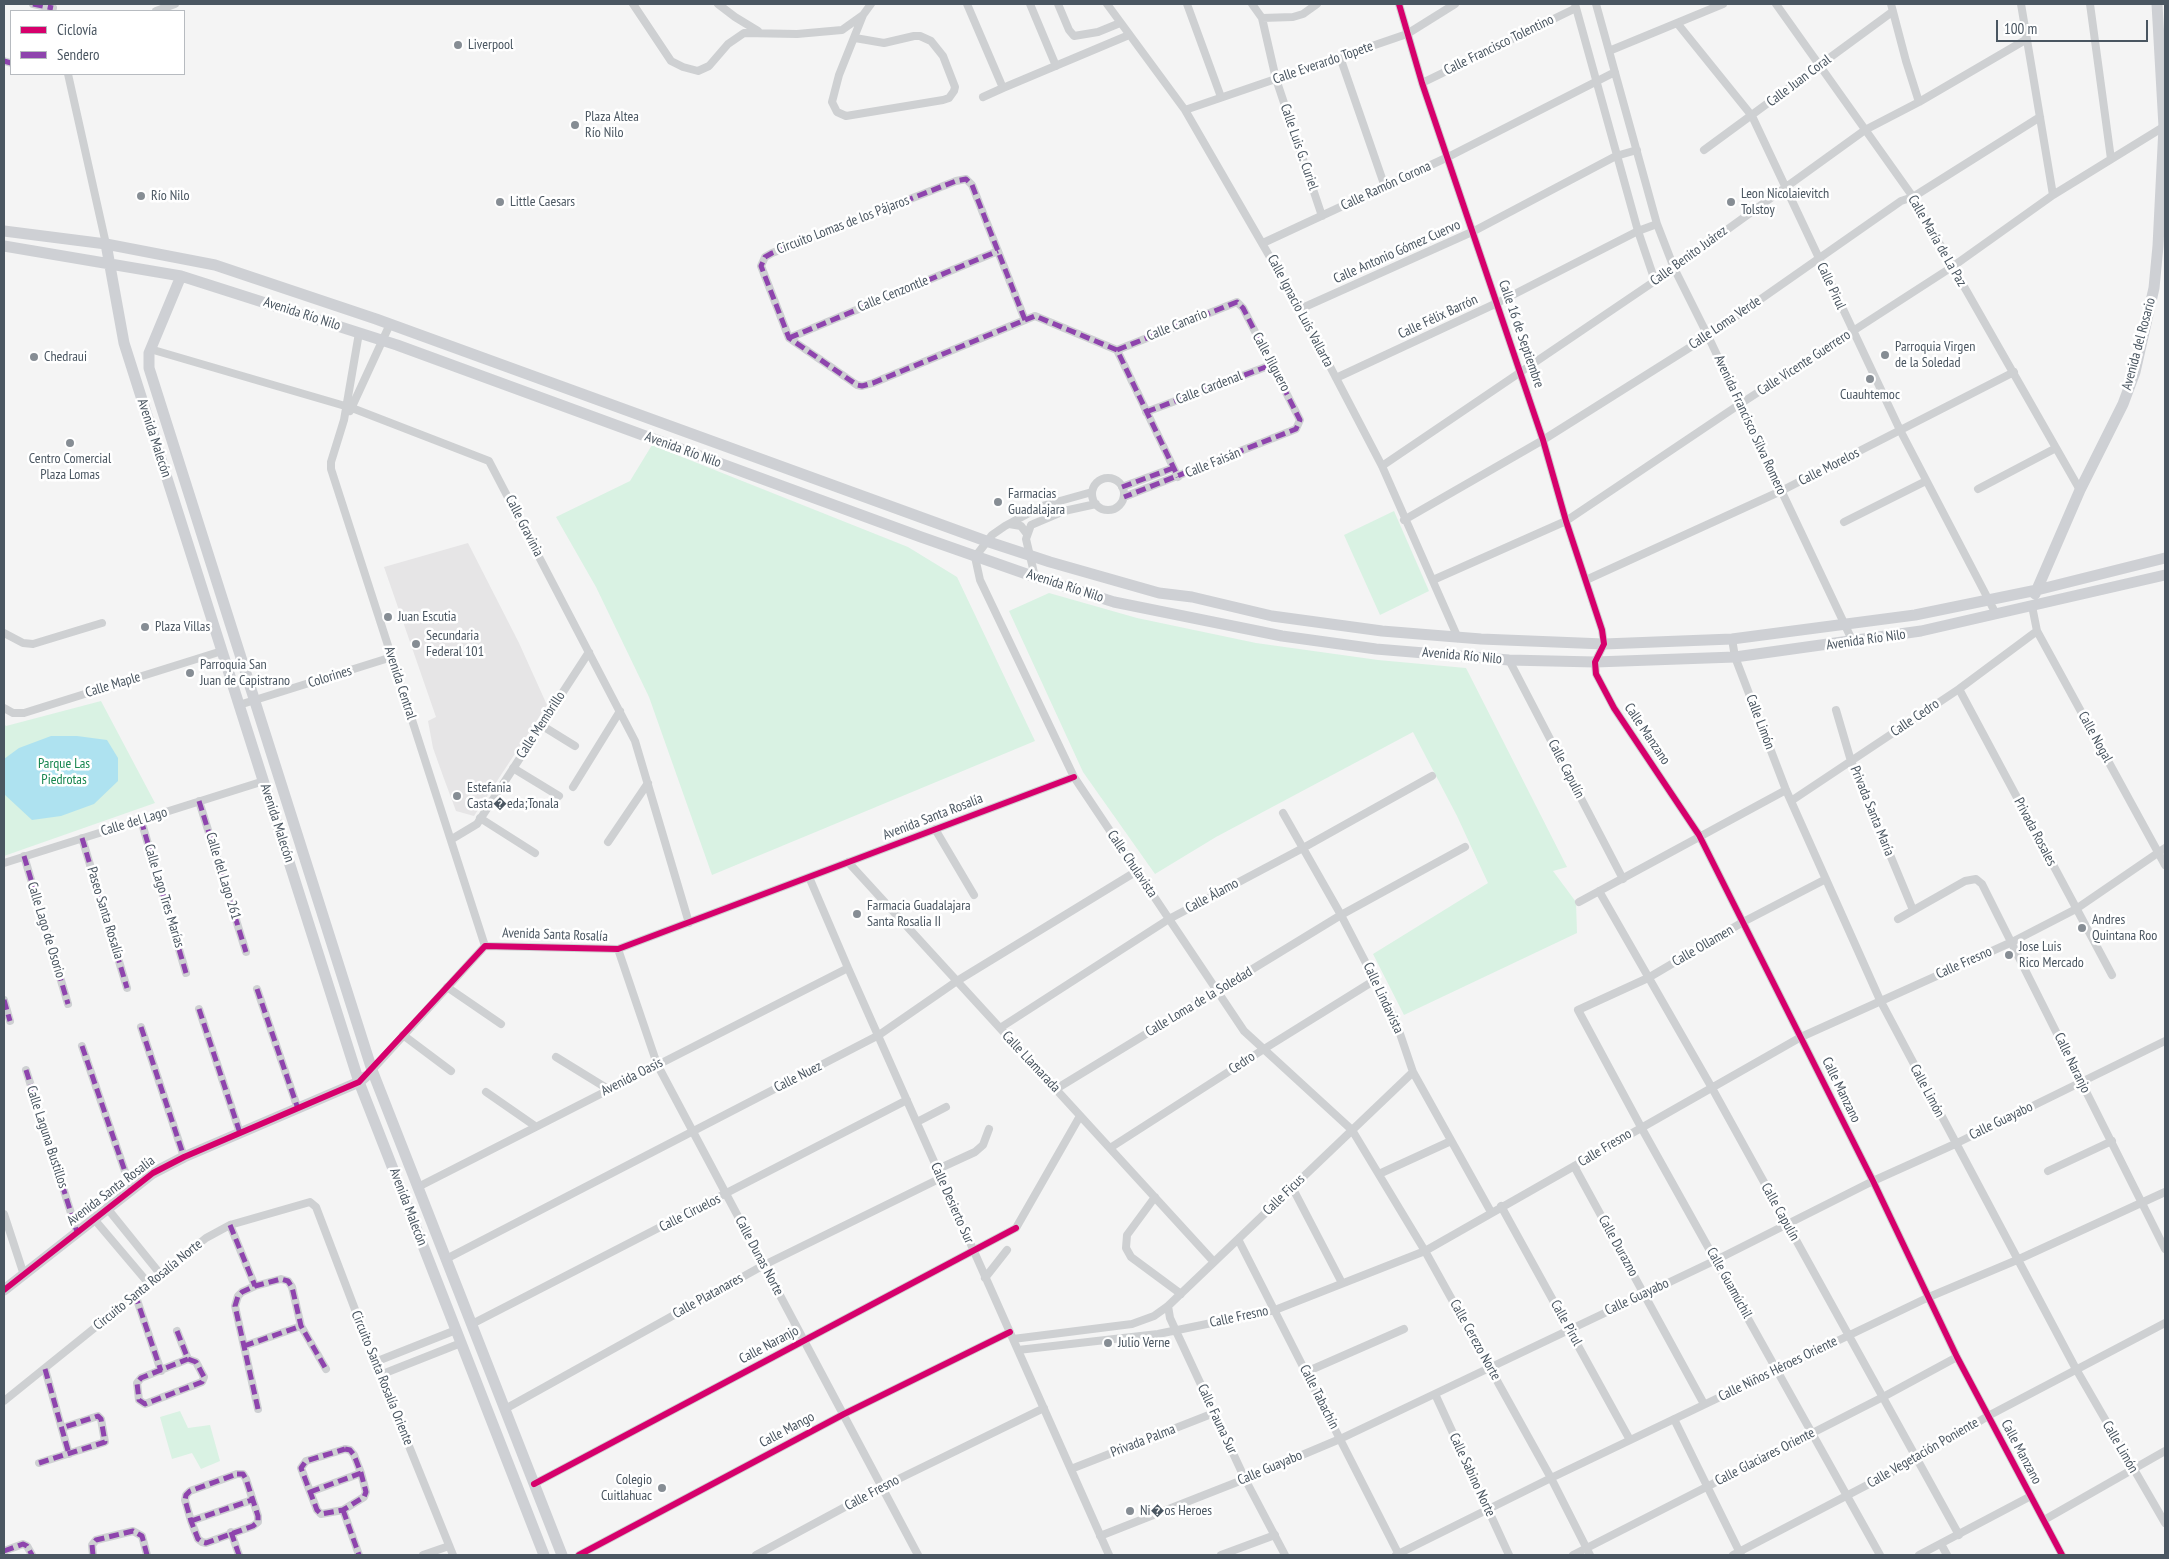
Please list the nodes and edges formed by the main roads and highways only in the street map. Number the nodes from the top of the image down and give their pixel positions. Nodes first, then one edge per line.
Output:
1 (2157, 4) edge
2 (2165, 127) edge
3 (4, 232) edge
4 (106, 244) junction
5 (4, 246) edge
6 (110, 264) junction
7 (181, 276) junction
8 (325, 301) junction
9 (319, 319) junction
10 (460, 350) junction
11 (451, 365) junction
12 (2165, 558) edge
13 (2165, 575) edge
14 (2036, 590) junction
15 (2032, 606) junction
16 (1272, 616) junction
17 (1268, 633) junction
18 (372, 1070) junction
19 (359, 1082) junction
20 (4, 1290) edge
21 (544, 1555) edge
22 (562, 1555) edge

1 - 2 main road, Avenida del Rosario
2 - 14 main road, Avenida del Rosario
3 - 4 main road, Avenida Río Nilo
4 - 6 main road, Avenida Malecón
4 - 8 main road, Avenida Río Nilo
5 - 6 main road, Avenida Río Nilo
6 - 7 main road, Avenida Río Nilo
6 - 19 main road, Avenida Malecón
7 - 9 main road, Avenida Río Nilo
7 - 18 main road, Avenida Malecón
8 - 9 main road
8 - 10 main road, Avenida Río Nilo
9 - 11 main road, Avenida Río Nilo
10 - 11 main road
10 - 16 main road, Avenida Río Nilo
11 - 17 main road, Avenida Río Nilo
12 - 14 main road, Avenida Río Nilo
13 - 15 main road, Avenida Río Nilo
14 - 15 main road, Avenida del Rosario
14 - 16 main road, Avenida Río Nilo
15 - 17 main road, Avenida Río Nilo
16 - 17 main road
18 - 19 main road, Avenida Santa Rosalía
18 - 22 main road, Avenida Malecón
19 - 20 main road, Avenida Santa Rosalía
19 - 21 main road, Avenida Malecón

